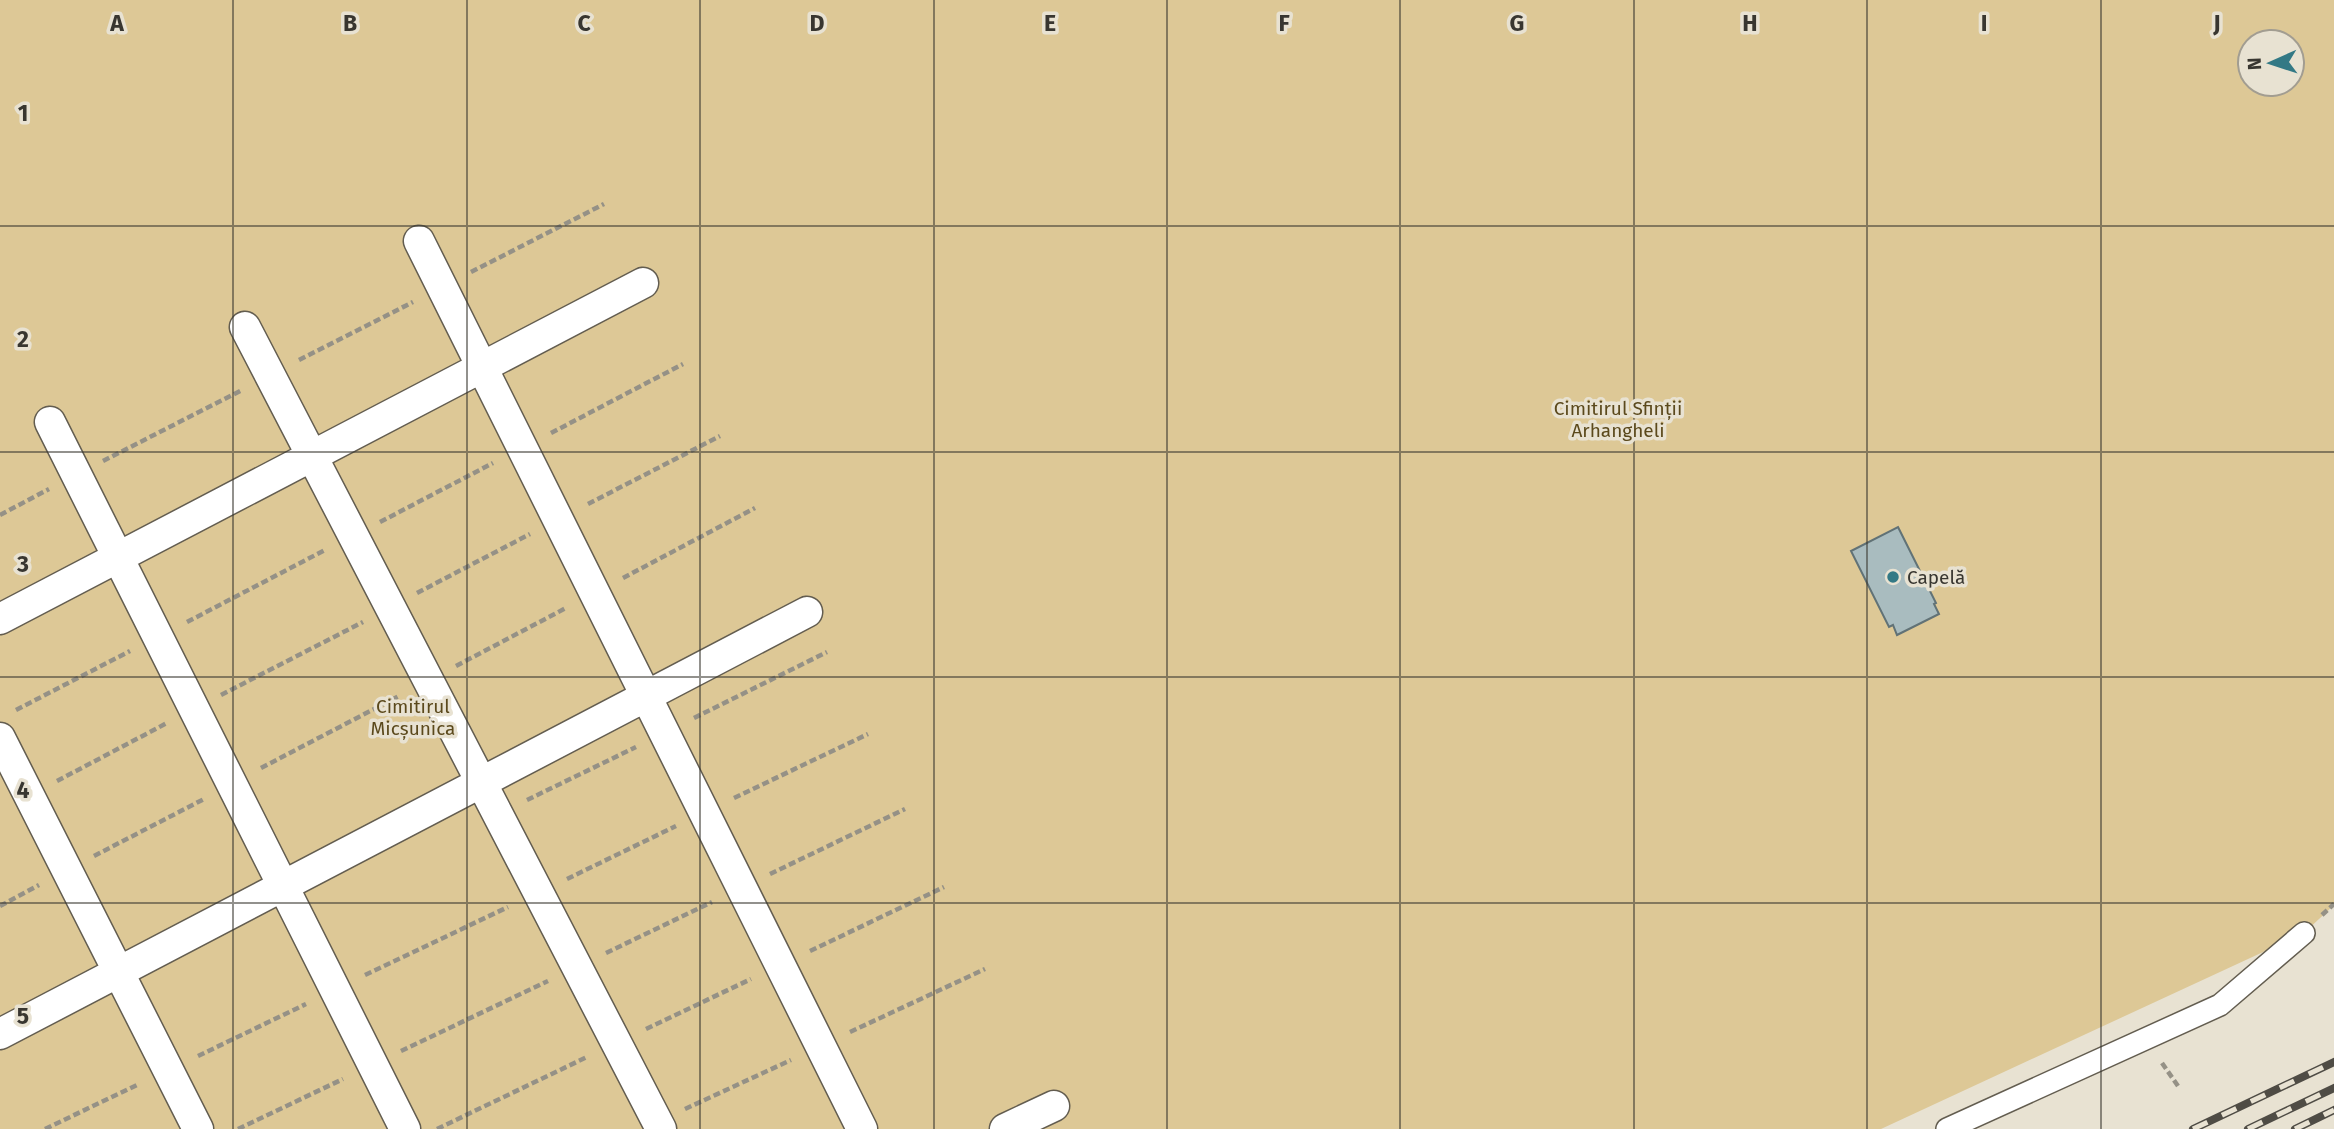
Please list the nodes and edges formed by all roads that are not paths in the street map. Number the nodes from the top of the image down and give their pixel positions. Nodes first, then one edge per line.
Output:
1 (419, 242) dead end
2 (643, 283) dead end
3 (244, 327) dead end
4 (482, 367) junction
5 (50, 422) dead end
6 (312, 456) junction
7 (117, 557) junction
8 (807, 612) dead end
9 (0, 618) edge
10 (646, 696) junction
11 (0, 738) edge
12 (481, 782) junction
13 (283, 886) junction
14 (2304, 933) dead end
15 (118, 972) junction
16 (0, 1034) edge
17 (1054, 1106) dead end
18 (198, 1129) edge
19 (405, 1129) edge
20 (661, 1129) edge
21 (862, 1129) edge
22 (1005, 1129) edge
23 (1947, 1129) edge

1 - 4 street
2 - 4 street
3 - 6 street
4 - 6 street
4 - 10 street
5 - 7 street
6 - 7 street
6 - 12 street
7 - 9 street
7 - 13 street
8 - 10 street
10 - 12 street
10 - 21 street
11 - 15 street
12 - 13 street
12 - 20 street
13 - 15 street
13 - 19 street
14 - 23 lane
15 - 16 street
15 - 18 street
17 - 22 street

